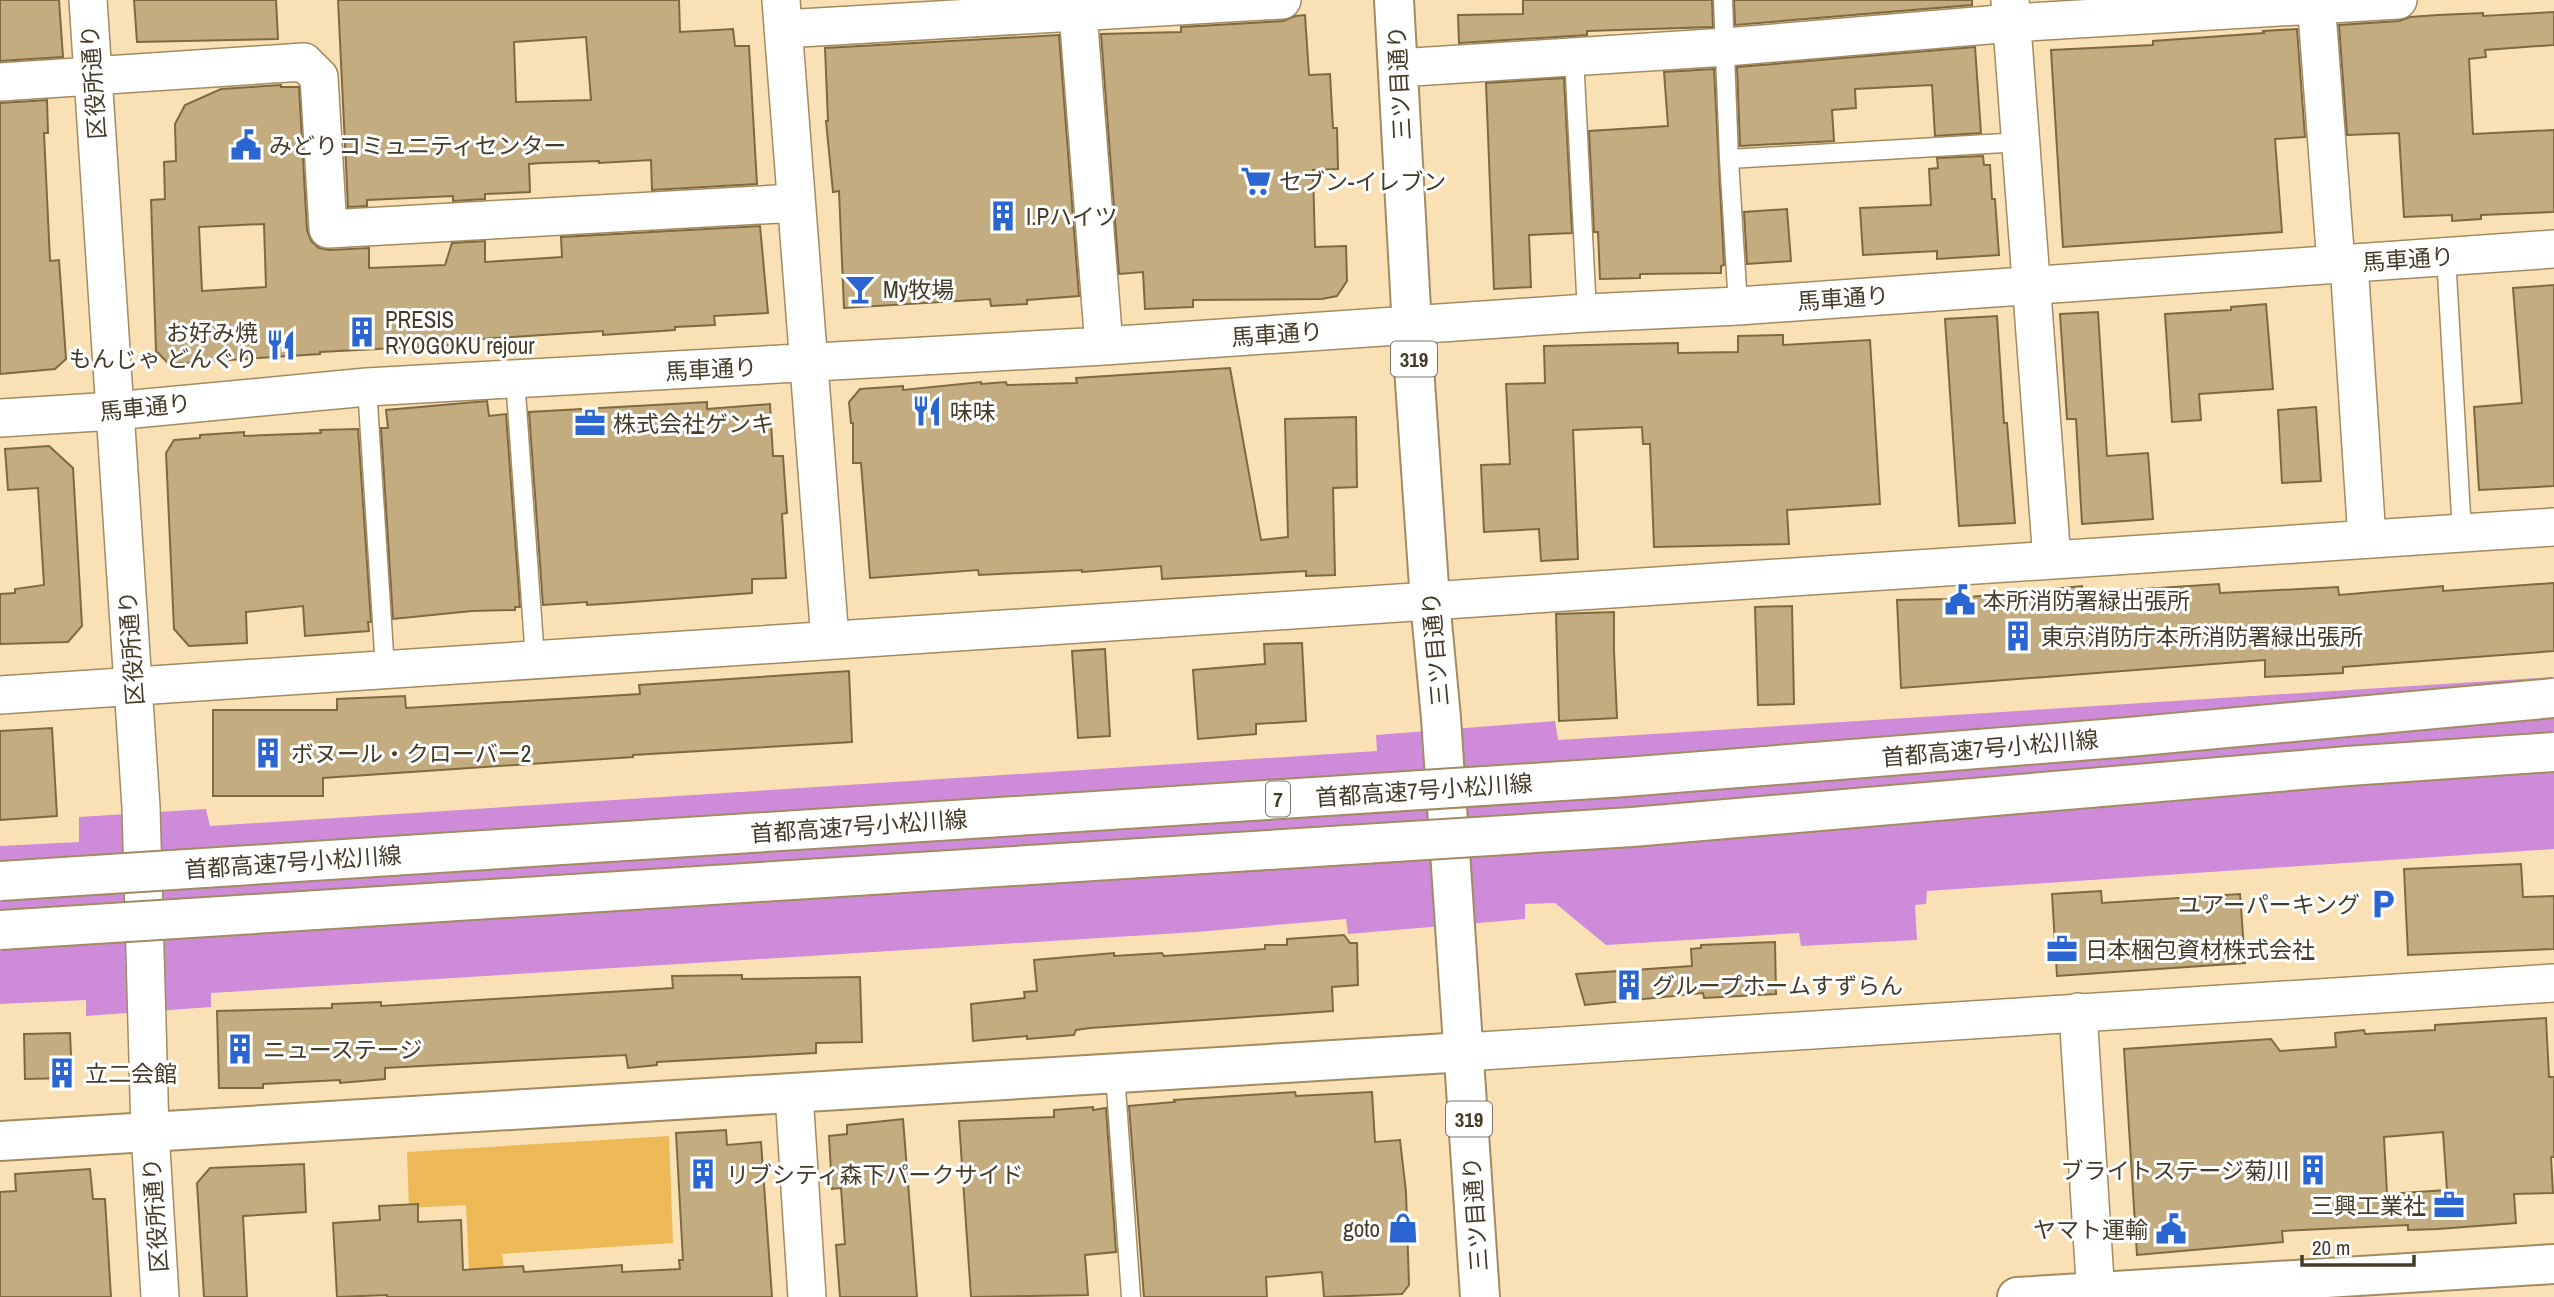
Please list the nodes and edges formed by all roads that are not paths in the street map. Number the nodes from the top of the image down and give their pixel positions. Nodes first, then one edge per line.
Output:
1 (88, 0) edge
2 (1282, 0) edge
3 (1394, 0) edge
4 (1723, 0) edge
5 (2398, 0) edge
6 (2317, 3) edge
7 (1077, 6) edge
8 (2011, 11) edge
9 (782, 14) edge
10 (1726, 47) junction
11 (1574, 56) junction
12 (1398, 68) junction
13 (93, 76) junction
14 (0, 82) edge
15 (2021, 142) junction
16 (1729, 159) junction
17 (796, 203) junction
18 (2554, 249) edge
19 (2446, 257) junction
20 (2342, 263) junction
21 (2033, 284) junction
22 (1738, 306) junction
23 (1587, 313) junction
24 (1411, 325) junction
25 (1104, 346) junction
26 (809, 363) junction
27 (515, 377) junction
28 (368, 387) junction
29 (114, 411) junction
30 (0, 418) edge
31 (2554, 527) edge
32 (2462, 533) junction
33 (2367, 539) junction
34 (2052, 560) junction
35 (1430, 601) junction
36 (830, 640) junction
37 (535, 659) junction
38 (385, 669) junction
39 (134, 685) junction
40 (0, 695) edge
41 (2554, 698) edge
42 (2554, 752) edge
43 (0, 881) edge
44 (0, 930) edge
45 (2554, 983) edge
46 (2078, 1012) junction
47 (1465, 1052) junction
48 (1115, 1074) junction
49 (794, 1094) junction
50 (150, 1132) junction
51 (0, 1141) edge
52 (2554, 1264) edge
53 (2096, 1295) edge
54 (160, 1297) edge
55 (807, 1297) edge
56 (1131, 1297) edge
57 (1480, 1297) edge
58 (2017, 1297) edge

1 - 13 street, 区役所通り
2 - 7 street
3 - 12 main road, 三ツ目通り / 319
4 - 10 lane
5 - 6 street
6 - 8 street
6 - 20 street
7 - 9 street
7 - 25 street
8 - 10 street
8 - 15 street
9 - 17 street
10 - 11 street
10 - 16 lane
11 - 12 street
11 - 23 lane
12 - 24 main road, 三ツ目通り / 319
13 - 14 street
13 - 17 street
13 - 29 street, 区役所通り
15 - 16 lane
15 - 21 street
16 - 22 lane
17 - 26 street
18 - 19 street, 馬車通り
19 - 20 street, 馬車通り
19 - 32 lane
20 - 21 street, 馬車通り
20 - 33 street
21 - 22 street, 馬車通り
21 - 34 street
22 - 23 street, 馬車通り
23 - 24 street, 馬車通り
24 - 25 street, 馬車通り
24 - 35 main road, 三ツ目通り / 319
25 - 26 street, 馬車通り
26 - 27 street, 馬車通り
26 - 36 street
27 - 28 street, 馬車通り
27 - 37 lane
28 - 29 street, 馬車通り
28 - 38 lane
29 - 30 street, 馬車通り
29 - 39 street, 区役所通り
31 - 32 street
32 - 33 street
33 - 34 street
34 - 35 street
35 - 36 street
35 - 47 main road, 三ツ目通り / 319
36 - 37 street
37 - 38 street
38 - 39 street
39 - 40 street
39 - 50 street, 区役所通り, bridge
41 - 43 main road, 首都高速7号小松川線 / 7, bridge
42 - 44 main road, 7, bridge
45 - 46 street
46 - 47 street
46 - 53 street
47 - 48 main road
47 - 57 main road, 三ツ目通り / 319
48 - 49 main road
48 - 56 lane
49 - 50 main road
49 - 55 street
50 - 51 main road
50 - 54 street, 区役所通り
52 - 53 main road
53 - 58 main road

